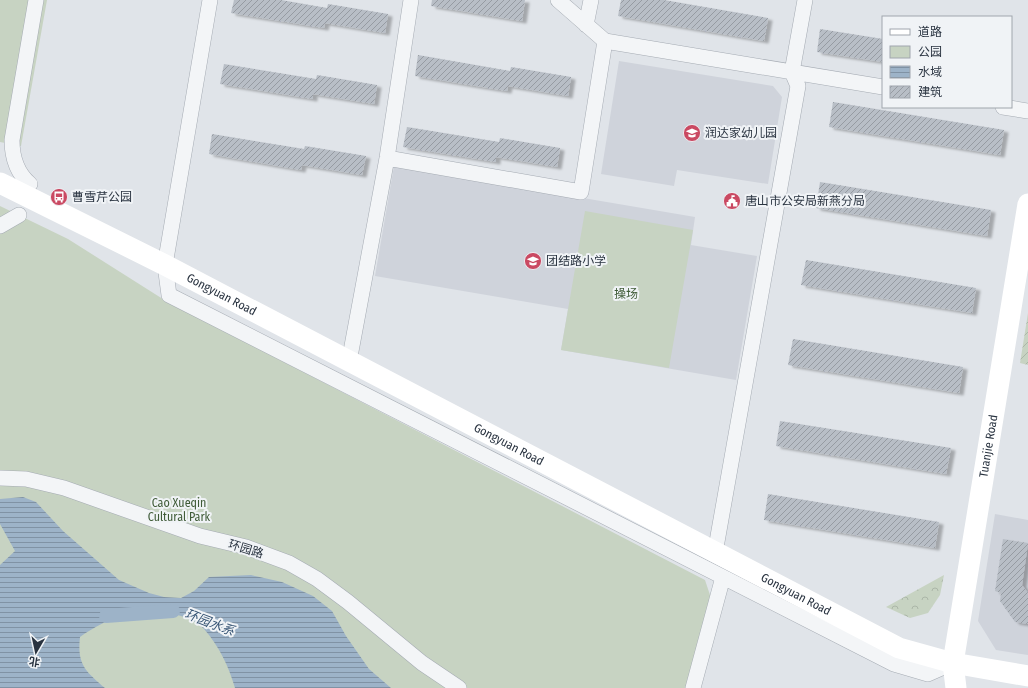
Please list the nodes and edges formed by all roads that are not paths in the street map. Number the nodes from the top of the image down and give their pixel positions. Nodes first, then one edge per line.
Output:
1 (36, 0) edge
2 (210, 0) edge
3 (411, 0) edge
4 (558, 0) edge
5 (591, 0) edge
6 (805, 0) edge
7 (586, 24) junction
8 (605, 41) junction
9 (792, 72) junction
10 (882, 87) edge
11 (1009, 108) edge
12 (1028, 111) edge
13 (387, 158) junction
14 (0, 183) edge
15 (30, 184) dead end
16 (1028, 204) edge
17 (19, 215) dead end
18 (0, 226) edge
19 (165, 265) junction
20 (349, 362) junction
21 (0, 478) edge
22 (715, 553) junction
23 (723, 577) junction
24 (953, 663) junction
25 (1028, 676) edge
26 (459, 688) edge
27 (693, 688) edge
28 (956, 688) edge

1 - 15 street
2 - 19 street
3 - 13 street
4 - 7 street
5 - 7 street
6 - 9 street
7 - 8 street
8 - 9 street
8 - 13 street
9 - 10 street
9 - 22 street
11 - 12 street
13 - 20 street
14 - 19 main road, Gongyuan Road
16 - 24 main road, Tuanjie Road
17 - 18 street
19 - 20 main road, Gongyuan Road
19 - 23 street
20 - 22 main road, Gongyuan Road
21 - 26 street, 环园路
22 - 24 main road, Gongyuan Road
23 - 24 street
23 - 27 street
24 - 25 main road, Gongyuan Road
24 - 28 main road, Tuanjie Road

